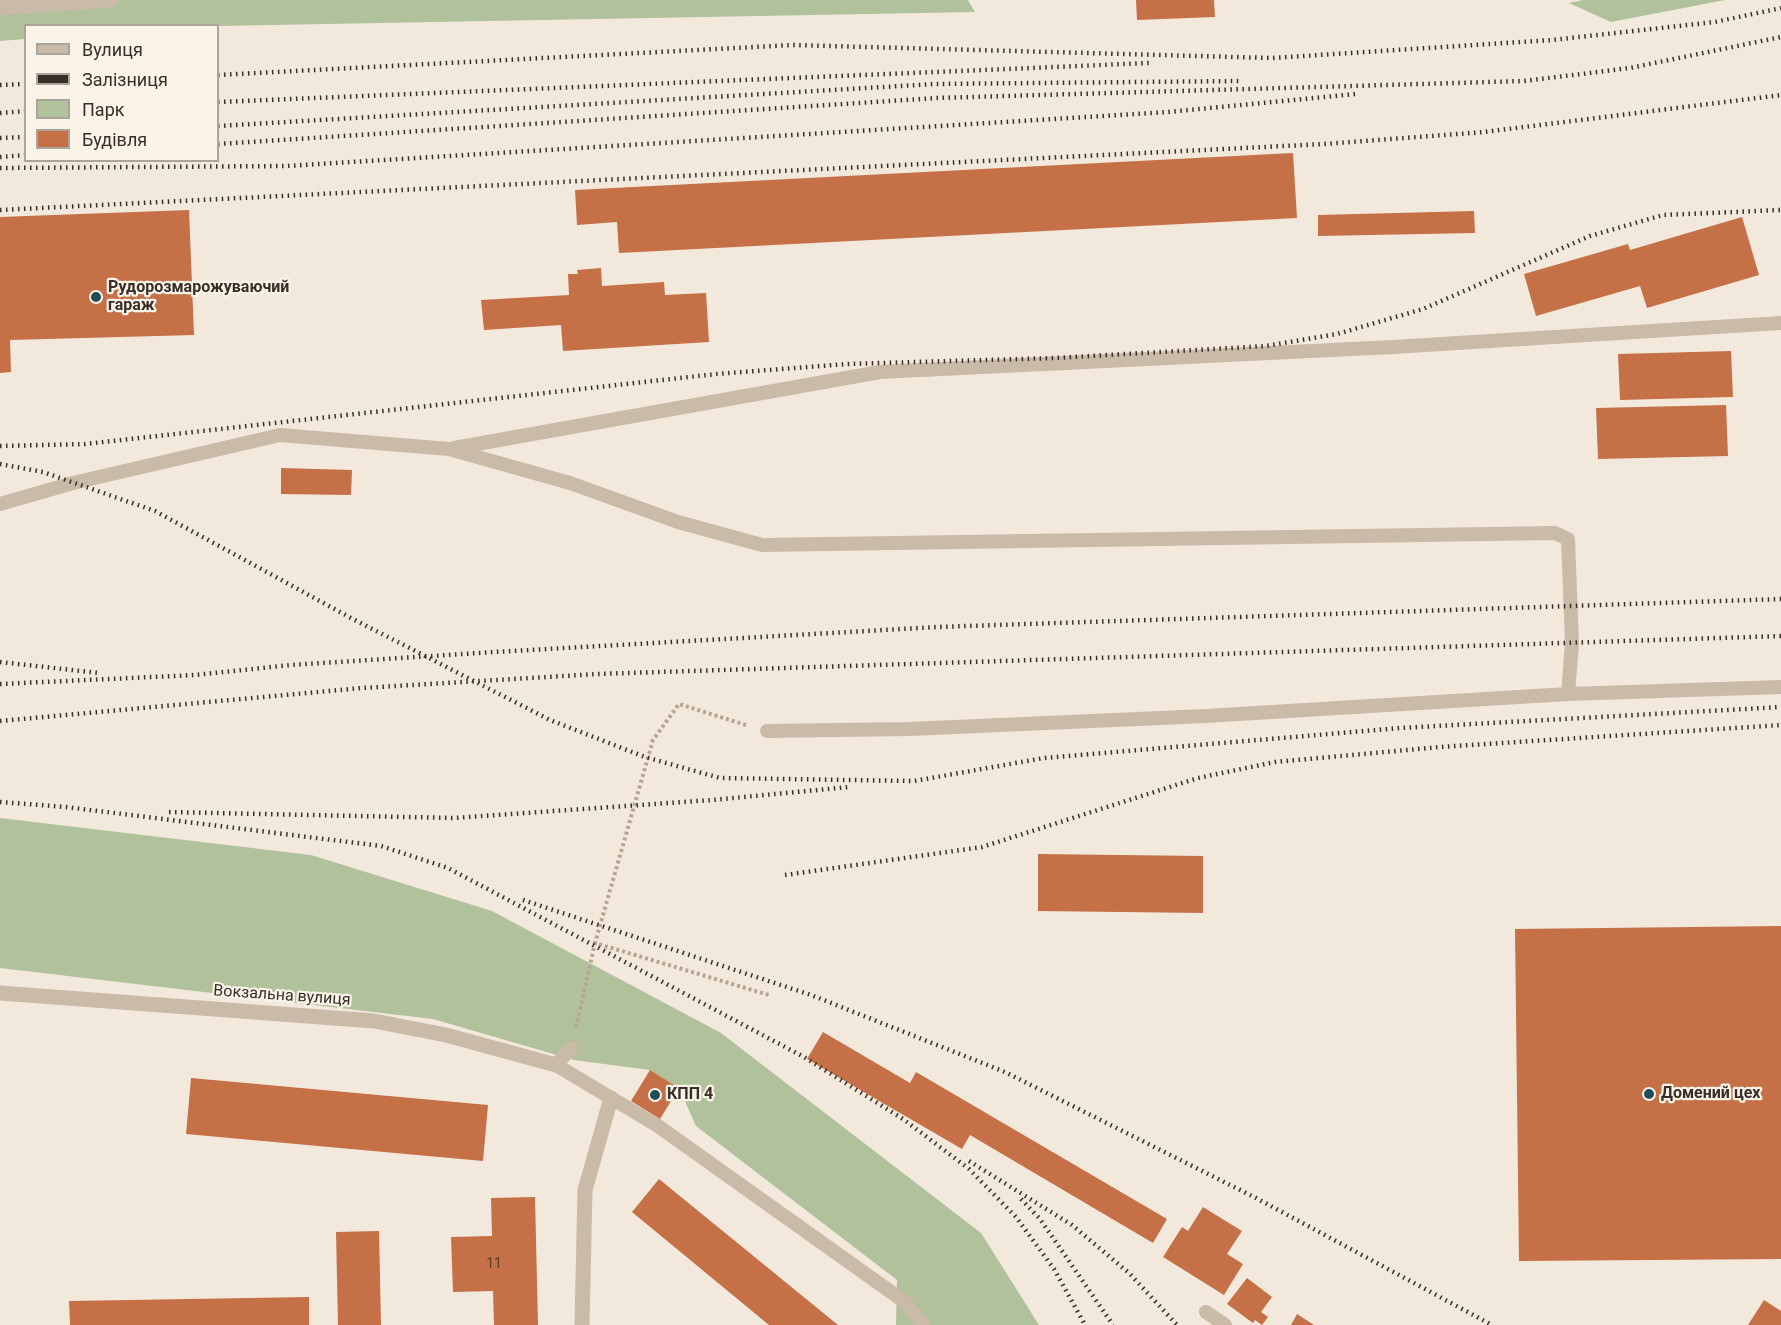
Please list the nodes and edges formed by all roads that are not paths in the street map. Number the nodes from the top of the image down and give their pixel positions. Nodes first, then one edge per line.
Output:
1 (110, 0) edge
2 (0, 8) edge
3 (1781, 323) edge
4 (449, 449) junction
5 (0, 504) edge
6 (1781, 687) edge
7 (1568, 694) junction
8 (767, 731) road end
9 (0, 993) edge
10 (571, 1048) road end
11 (556, 1065) junction
12 (611, 1098) junction
13 (1206, 1312) dead end
14 (582, 1325) edge
15 (923, 1325) edge
16 (1225, 1325) edge

1 - 2 street
3 - 4 lane
4 - 5 lane
4 - 7 lane
6 - 7 lane
7 - 8 lane
9 - 11 street, Вокзальна вулиця
10 - 11 lane
11 - 12 lane
12 - 14 street
12 - 15 lane
13 - 16 lane

